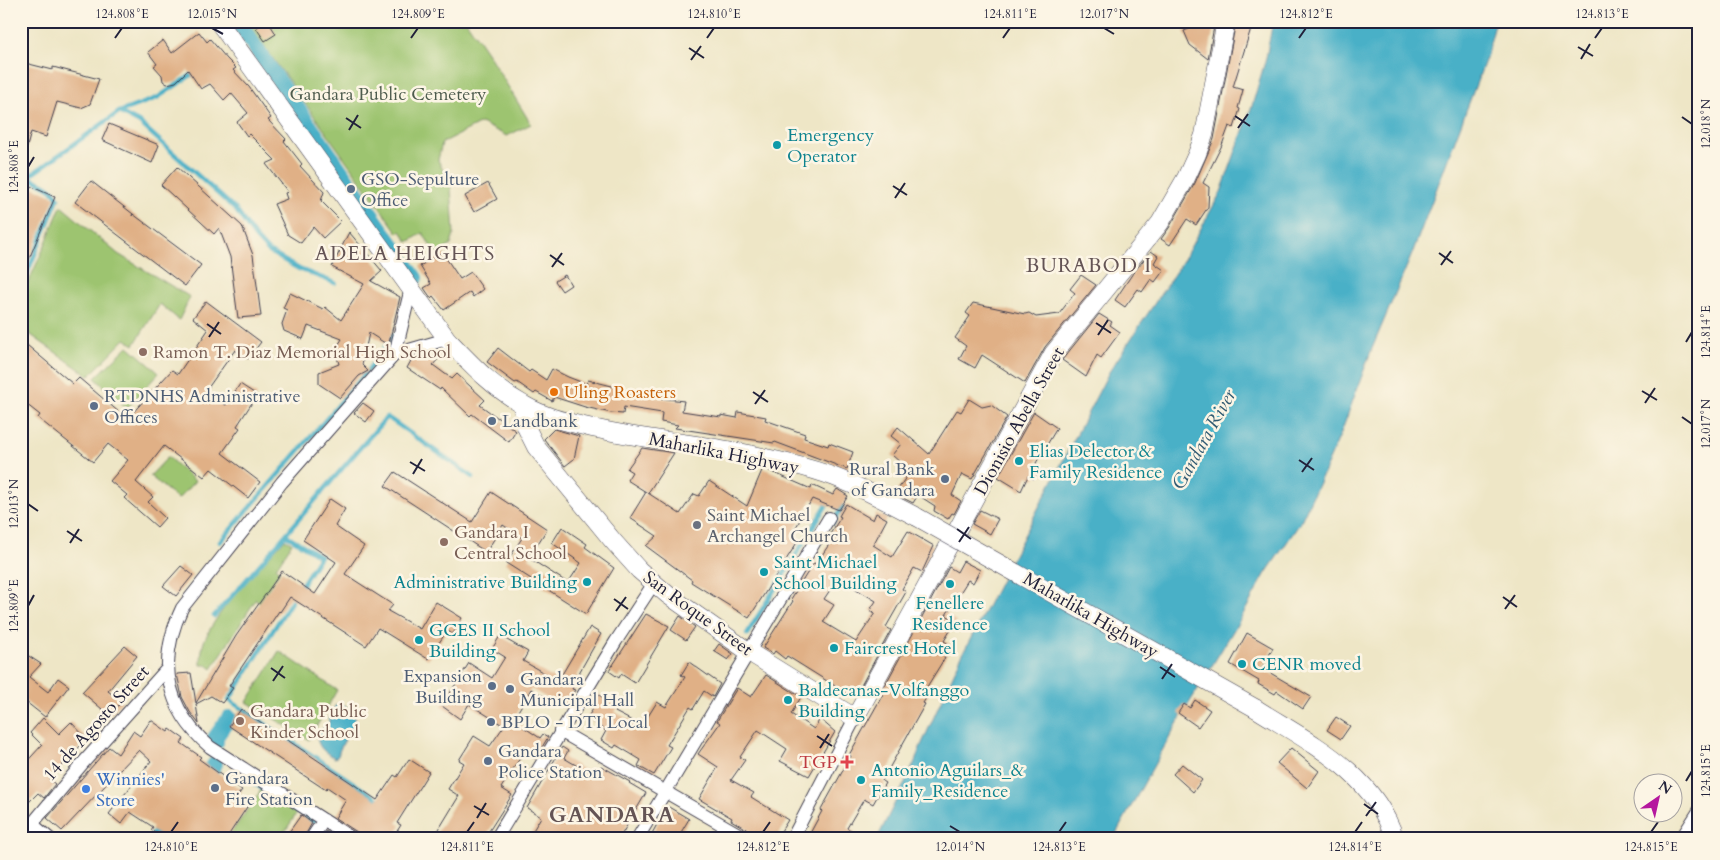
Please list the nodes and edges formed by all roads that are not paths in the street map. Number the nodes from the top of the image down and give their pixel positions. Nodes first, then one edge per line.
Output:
1 (218, 21) edge
2 (1226, 21) edge
3 (411, 288) junction
4 (447, 339) junction
5 (395, 354) junction
6 (522, 405) junction
7 (828, 518) dead end
8 (654, 583) junction
9 (749, 652) junction
10 (167, 669) junction
11 (855, 718) junction
12 (560, 731) junction
13 (664, 792) junction
14 (1699, 811) edge
15 (324, 820) junction
16 (50, 839) edge
17 (311, 839) edge
18 (353, 839) edge
19 (496, 839) edge
20 (637, 839) edge
21 (747, 839) edge
22 (792, 839) edge
23 (1395, 839) edge
24 (1681, 839) edge

1 - 3 main road, Maharlika Highway
2 - 11 main road, Dionisio Abella Street
3 - 4 main road, Maharlika Highway
3 - 5 street
4 - 5 street
4 - 6 main road, Maharlika Highway
5 - 10 street
6 - 8 main road, San Roque Street
6 - 23 main road, Maharlika Highway, bridge
7 - 9 street
8 - 9 main road, San Roque Street
8 - 12 street
9 - 11 main road, San Roque Street
9 - 13 street
10 - 15 street
10 - 16 street, 14 de Agosto Street
11 - 22 street
12 - 13 street
12 - 19 street
13 - 20 street
13 - 21 street
14 - 24 street
15 - 17 street
15 - 18 street

